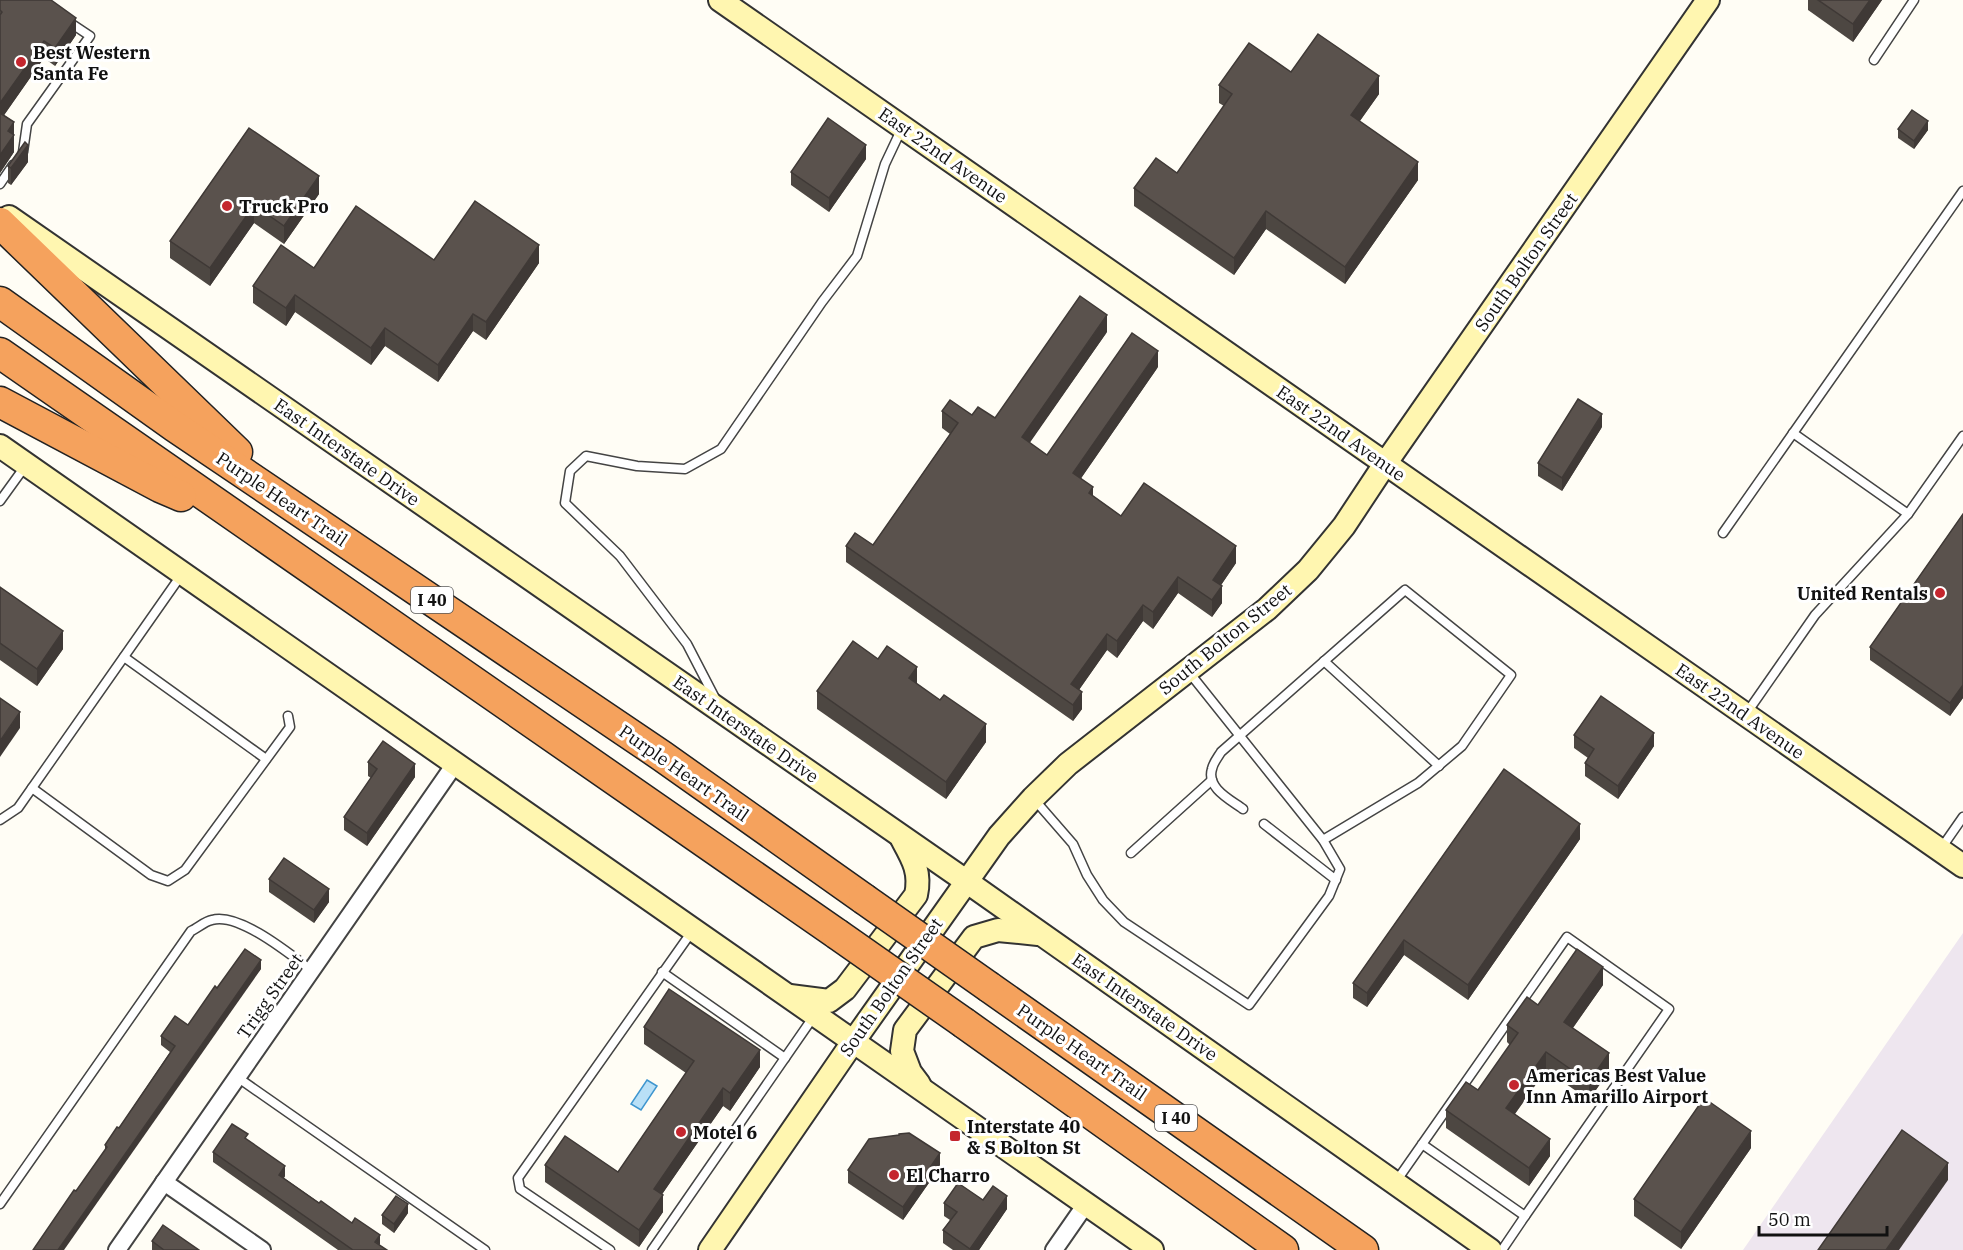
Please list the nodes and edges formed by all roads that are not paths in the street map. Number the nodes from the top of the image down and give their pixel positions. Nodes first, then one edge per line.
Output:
1 (720, 0) edge
2 (1708, 0) edge
3 (1914, 0) edge
4 (64, 18) edge
5 (1874, 60) dead end
6 (903, 127) junction
7 (0, 184) edge
8 (1963, 191) edge
9 (0, 212) edge
10 (0, 223) edge
11 (0, 302) edge
12 (0, 353) edge
13 (0, 402) edge
14 (1793, 434) junction
15 (1963, 436) edge
16 (0, 446) edge
17 (26, 464) junction
18 (1385, 464) junction
19 (0, 501) edge
20 (293, 506) junction
21 (1908, 514) junction
22 (250, 526) junction
23 (1723, 533) dead end
24 (182, 574) junction
25 (124, 657) junction
26 (1324, 661) junction
27 (1188, 671) junction
28 (722, 712) junction
29 (1746, 715) junction
30 (288, 716) dead end
31 (1240, 735) junction
32 (266, 759) junction
33 (455, 764) junction
34 (1439, 766) junction
35 (1212, 780) junction
36 (32, 788) junction
37 (1033, 798) junction
38 (1243, 809) dead end
39 (1963, 817) edge
40 (0, 820) edge
41 (1264, 824) dead end
42 (901, 837) junction
43 (1323, 840) junction
44 (1940, 850) junction
45 (1131, 853) dead end
46 (1963, 866) edge
47 (1336, 880) junction
48 (966, 881) junction
49 (693, 930) junction
50 (1040, 934) junction
51 (311, 970) junction
52 (662, 972) junction
53 (789, 996) junction
54 (815, 1015) junction
55 (853, 1042) junction
56 (785, 1058) junction
57 (237, 1077) junction
58 (923, 1090) junction
59 (1422, 1144) junction
60 (164, 1182) junction
61 (1395, 1183) junction
62 (0, 1204) edge
63 (1086, 1204) junction
64 (1525, 1216) junction
65 (117, 1250) edge
66 (262, 1250) edge
67 (485, 1250) edge
68 (610, 1250) edge
69 (652, 1250) edge
70 (710, 1250) edge
71 (1054, 1250) edge
72 (1152, 1250) edge
73 (1283, 1250) edge
74 (1363, 1250) edge
75 (1491, 1250) edge
76 (1502, 1250) edge

1 - 6 main road, East 22nd Avenue
2 - 18 main road, South Bolton Street
3 - 5 lane
4 - 7 lane
6 - 18 main road, East 22nd Avenue
6 - 28 lane
8 - 14 lane
9 - 28 main road, East Interstate Drive
10 - 20 highway
11 - 20 highway, Purple Heart Trail / I 40
12 - 22 highway, I 40
13 - 22 highway
14 - 21 lane
14 - 23 lane
15 - 21 lane
16 - 17 main road
17 - 19 lane
17 - 24 main road
18 - 27 main road, South Bolton Street
18 - 29 main road, East 22nd Avenue
20 - 74 highway, Purple Heart Trail / I 40, bridge
21 - 29 lane
22 - 73 highway, I 40, bridge
24 - 25 lane
24 - 33 main road
25 - 32 lane
25 - 36 lane
26 - 31 lane
26 - 34 lane
26 - 34 lane
27 - 31 lane
27 - 37 main road, South Bolton Street
28 - 42 main road, East Interstate Drive
29 - 44 main road, East 22nd Avenue
30 - 32 lane
31 - 35 lane
31 - 43 lane
32 - 36 lane
33 - 49 main road
33 - 51 street, Trigg Street
34 - 43 lane
35 - 38 lane
35 - 45 lane
36 - 40 lane
37 - 47 lane
37 - 48 main road, South Bolton Street
39 - 44 lane
41 - 47 lane
42 - 48 main road, East Interstate Drive
42 - 53 main road
43 - 47 lane
44 - 46 main road, East 22nd Avenue
48 - 50 main road, East Interstate Drive
48 - 55 main road, South Bolton Street
49 - 52 lane
49 - 53 main road
50 - 58 main road
50 - 61 main road, East Interstate Drive
51 - 57 street, Trigg Street
51 - 62 lane
52 - 56 lane
52 - 68 lane
53 - 54 main road
54 - 55 main road
54 - 56 lane
55 - 58 main road
55 - 70 main road, South Bolton Street
56 - 69 lane
57 - 60 street, Trigg Street
57 - 67 lane
58 - 63 main road
59 - 61 lane
59 - 64 lane
59 - 64 lane
60 - 65 street, Trigg Street
60 - 66 street
61 - 75 main road, East Interstate Drive
63 - 71 street
63 - 72 main road
64 - 76 lane

